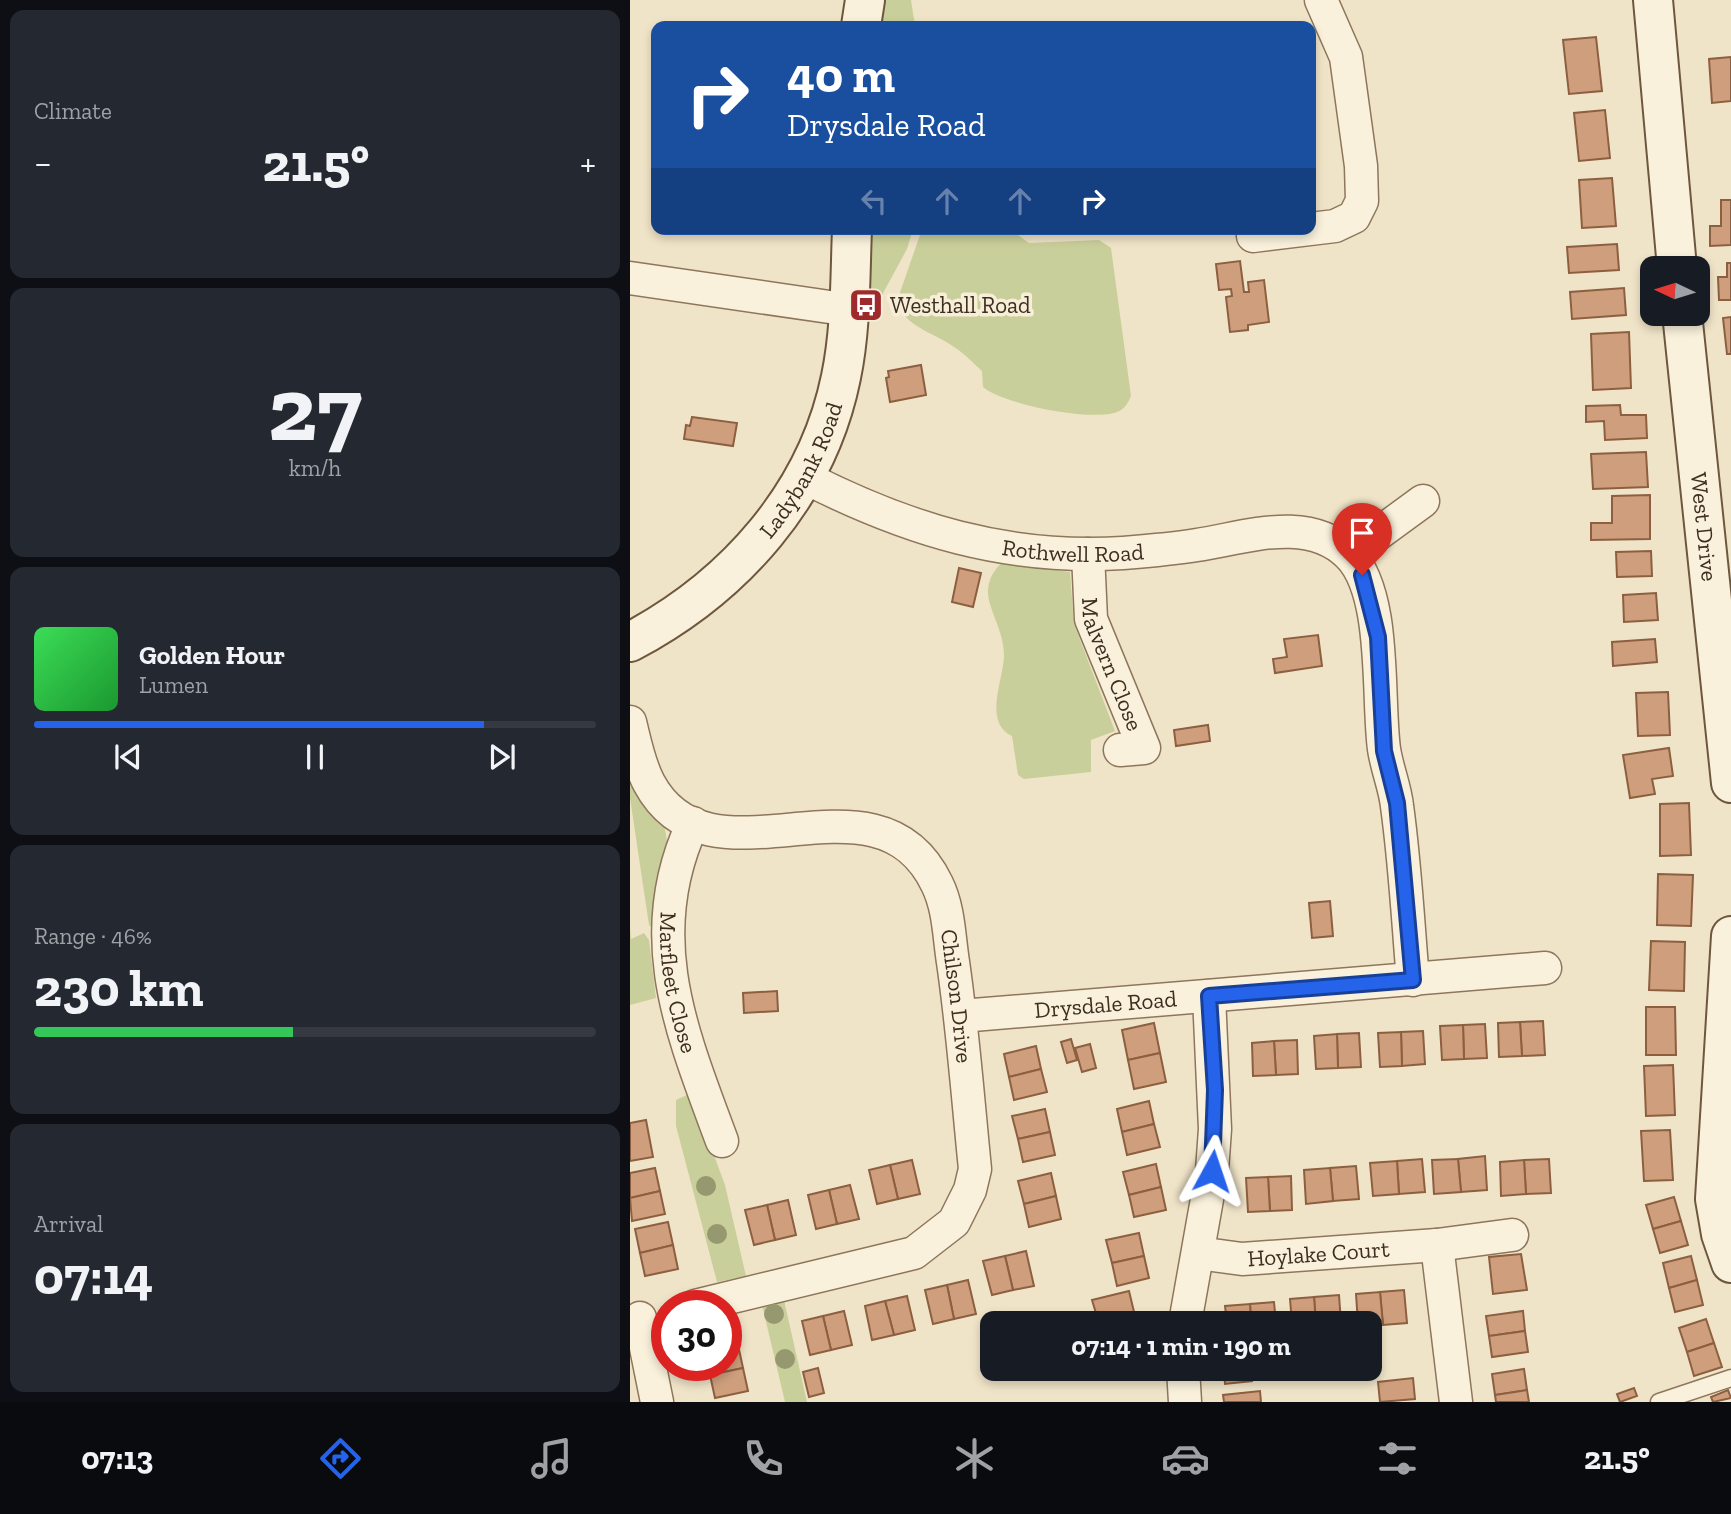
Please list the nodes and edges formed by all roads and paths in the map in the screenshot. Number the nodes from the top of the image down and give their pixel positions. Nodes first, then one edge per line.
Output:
1 (865, 0) edge
2 (1321, 0) edge
3 (1653, 0) edge
4 (862, 21) edge
5 (1316, 228) edge
6 (852, 235) edge
7 (1261, 235) edge
8 (1253, 236) dead end
9 (1677, 256) edge
10 (630, 278) edge
11 (850, 310) junction
12 (1683, 326) edge
13 (804, 477) junction
14 (1423, 501) dead end
15 (1088, 554) junction
16 (1349, 555) junction
17 (630, 642) edge
18 (630, 722) edge
19 (1120, 750) dead end
20 (1731, 783) edge
21 (693, 823) junction
22 (1731, 936) edge
23 (1545, 968) dead end
24 (1413, 980) junction
25 (1209, 996) junction
26 (961, 1016) junction
27 (722, 1141) dead end
28 (1511, 1235) dead end
29 (1437, 1245) junction
30 (1198, 1252) junction
31 (1731, 1263) edge
32 (742, 1295) edge
33 (1187, 1311) edge
34 (646, 1317) edge
35 (1731, 1378) edge
36 (1183, 1381) edge
37 (657, 1402) edge
38 (1185, 1402) edge
39 (1456, 1402) edge
40 (1659, 1402) edge

1 - 4 street
2 - 5 street
3 - 9 street
6 - 11 street, Ladybank Road
7 - 8 street
10 - 11 street
11 - 13 street, Ladybank Road
12 - 20 street, West Drive
13 - 15 street, Rothwell Road
13 - 17 street, Ladybank Road
14 - 16 street
15 - 16 street, Rothwell Road
15 - 19 street, Malvern Close
16 - 24 street
18 - 21 street, Chilson Drive
21 - 26 street, Chilson Drive
21 - 27 street, Marfleet Close
22 - 31 street
23 - 24 street, Drysdale Road
24 - 25 street, Drysdale Road
25 - 26 street, Drysdale Road
25 - 30 street
26 - 32 street, Chilson Drive
28 - 29 street, Hoylake Court
29 - 30 street, Hoylake Court
29 - 39 street
30 - 33 street
34 - 37 street
35 - 40 lane
36 - 38 street

